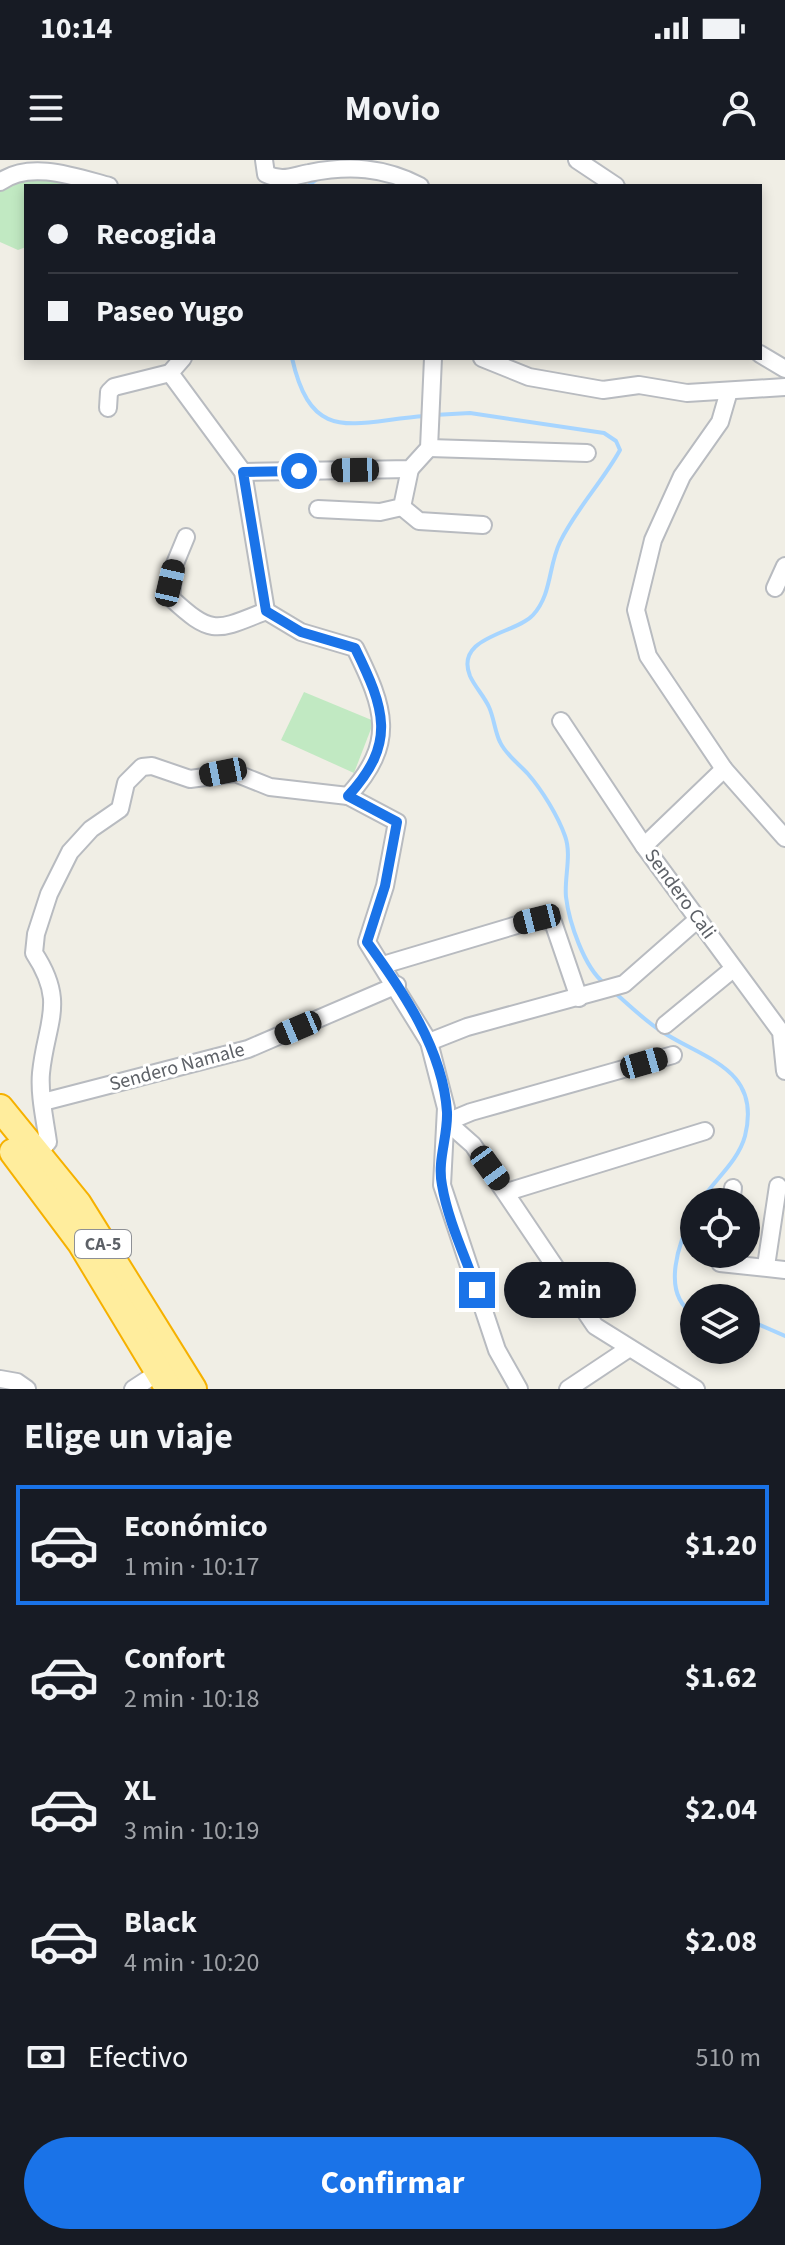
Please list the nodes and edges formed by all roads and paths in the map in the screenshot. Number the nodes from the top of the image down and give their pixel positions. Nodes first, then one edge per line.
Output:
1 (264, 160) edge
2 (577, 160) edge
3 (0, 182) edge
4 (100, 184) edge
5 (416, 184) edge
6 (613, 184) edge
7 (762, 355) edge
8 (181, 360) edge
9 (433, 360) edge
10 (487, 360) edge
11 (785, 369) edge
12 (170, 373) junction
13 (785, 387) edge
14 (729, 391) junction
15 (108, 408) dead end
16 (429, 448) junction
17 (587, 453) dead end
18 (410, 469) junction
19 (243, 472) junction
20 (402, 507) junction
21 (318, 509) dead end
22 (483, 525) dead end
23 (186, 537) dead end
24 (785, 566) edge
25 (775, 588) dead end
26 (266, 611) junction
27 (561, 721) dead end
28 (724, 769) junction
29 (348, 796) junction
30 (785, 838) edge
31 (644, 846) junction
32 (698, 919) junction
33 (383, 965) junction
34 (733, 969) junction
35 (397, 985) junction
36 (579, 998) junction
37 (665, 1025) dead end
38 (429, 1042) junction
39 (673, 1055) dead end
40 (785, 1071) edge
41 (43, 1102) junction
42 (0, 1108) edge
43 (447, 1122) junction
44 (705, 1131) dead end
45 (0, 1137) edge
46 (38, 1154) junction
47 (778, 1186) dead end
48 (507, 1192) junction
49 (760, 1265) edge
50 (766, 1266) junction
51 (720, 1268) edge
52 (785, 1270) edge
53 (718, 1282) dead end
54 (628, 1349) junction
55 (0, 1379) edge
56 (164, 1381) edge
57 (27, 1389) edge
58 (133, 1389) edge
59 (193, 1389) edge
60 (519, 1389) edge
61 (568, 1389) edge
62 (696, 1389) edge

1 - 5 street
2 - 6 street
3 - 4 street
7 - 11 street
8 - 12 street
9 - 16 street
10 - 14 street
12 - 15 street
12 - 19 street
13 - 14 street
14 - 28 street
16 - 17 street
16 - 18 street
18 - 19 street
18 - 20 street
19 - 26 street
20 - 21 street
20 - 22 street
23 - 26 street
24 - 25 street
26 - 29 street
27 - 31 street, Sendero Cali
28 - 30 street
28 - 31 street
29 - 33 street
29 - 41 street
31 - 32 street, Sendero Cali
32 - 34 street, Sendero Cali
32 - 36 street
33 - 35 street
33 - 36 street
34 - 37 street
34 - 40 street, Sendero Cali
35 - 38 street
35 - 41 street, Sendero Namale
36 - 38 street
38 - 43 street
39 - 43 street
41 - 46 street
42 - 46 highway, CA-5
43 - 48 street
43 - 60 street
44 - 48 street
45 - 56 highway, CA-5
46 - 59 highway, CA-5
47 - 50 street
48 - 54 street
49 - 50 street
50 - 52 street
51 - 53 street
54 - 61 street
54 - 62 street
55 - 57 street
56 - 58 street

